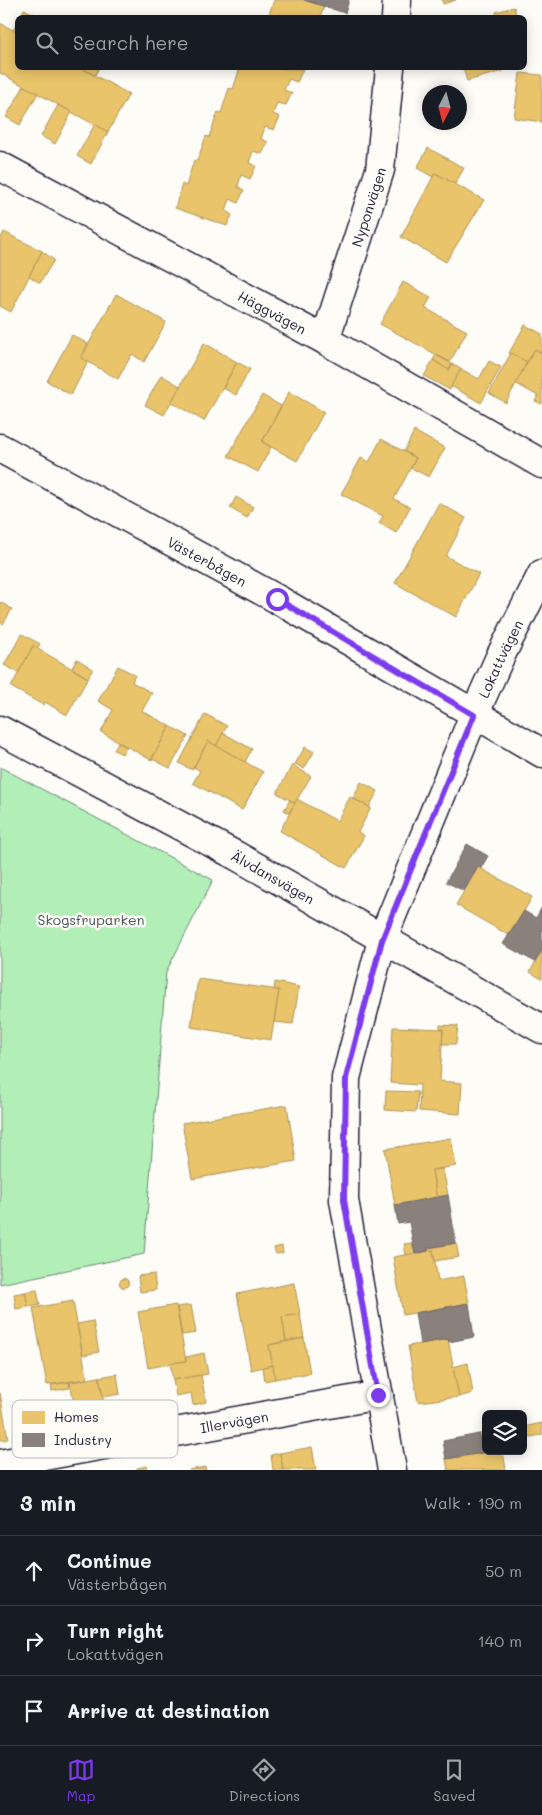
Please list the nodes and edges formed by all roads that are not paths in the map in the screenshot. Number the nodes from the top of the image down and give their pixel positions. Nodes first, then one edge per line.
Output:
1 (398, 0) edge
2 (396, 15) edge
3 (390, 70) edge
4 (0, 166) edge
5 (325, 340) junction
6 (0, 448) edge
7 (542, 464) edge
8 (542, 574) edge
9 (474, 715) junction
10 (0, 730) edge
11 (542, 753) edge
12 (382, 940) junction
13 (542, 1029) edge
14 (378, 1395) junction
15 (178, 1432) edge
16 (33, 1458) edge
17 (0, 1464) edge
18 (392, 1470) edge

1 - 2 street
3 - 5 street, Nyponvägen
4 - 5 street, Häggvägen
5 - 7 street, Häggvägen
6 - 9 street, Västerbågen
8 - 9 street, Lokattvägen
9 - 11 street, Västerbågen
9 - 12 street, Lokattvägen
10 - 12 street, Älvdansvägen
12 - 13 street, Älvdansvägen
12 - 14 street, Lokattvägen
14 - 15 street, Illervägen
14 - 18 street, Lokattvägen
16 - 17 street, Illervägen

